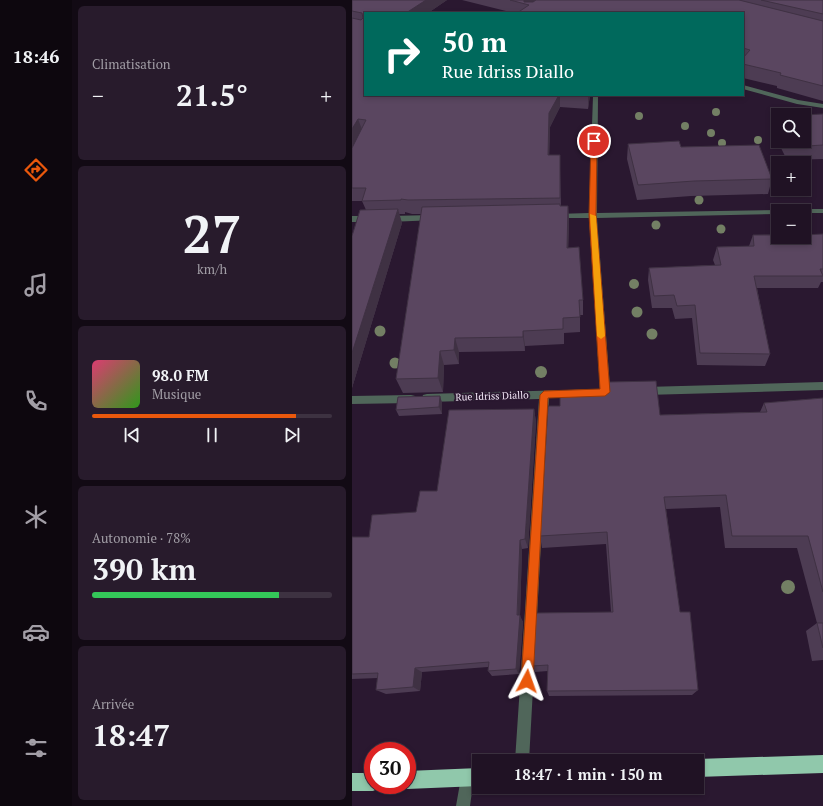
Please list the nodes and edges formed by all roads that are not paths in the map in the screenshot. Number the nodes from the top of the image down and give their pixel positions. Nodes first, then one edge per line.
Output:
1 (744, 87) edge
2 (594, 97) dead end
3 (823, 106) edge
4 (811, 211) edge
5 (823, 211) edge
6 (771, 212) edge
7 (592, 215) junction
8 (546, 216) edge
9 (444, 218) edge
10 (352, 219) edge
11 (823, 386) edge
12 (605, 392) junction
13 (544, 395) junction
14 (352, 400) edge
15 (522, 754) edge
16 (823, 764) edge
17 (704, 768) edge
18 (472, 777) edge
19 (416, 780) edge
20 (472, 780) edge
21 (352, 782) edge
22 (364, 782) edge
23 (463, 806) edge

1 - 3 street
2 - 7 street
4 - 5 street
6 - 7 street
7 - 8 street
7 - 12 street
9 - 10 street
11 - 12 street, Rue Idriss Diallo
12 - 13 street, Rue Idriss Diallo
13 - 14 street, Rue Idriss Diallo
13 - 15 street
16 - 17 highway
18 - 19 highway
20 - 23 street
21 - 22 highway

